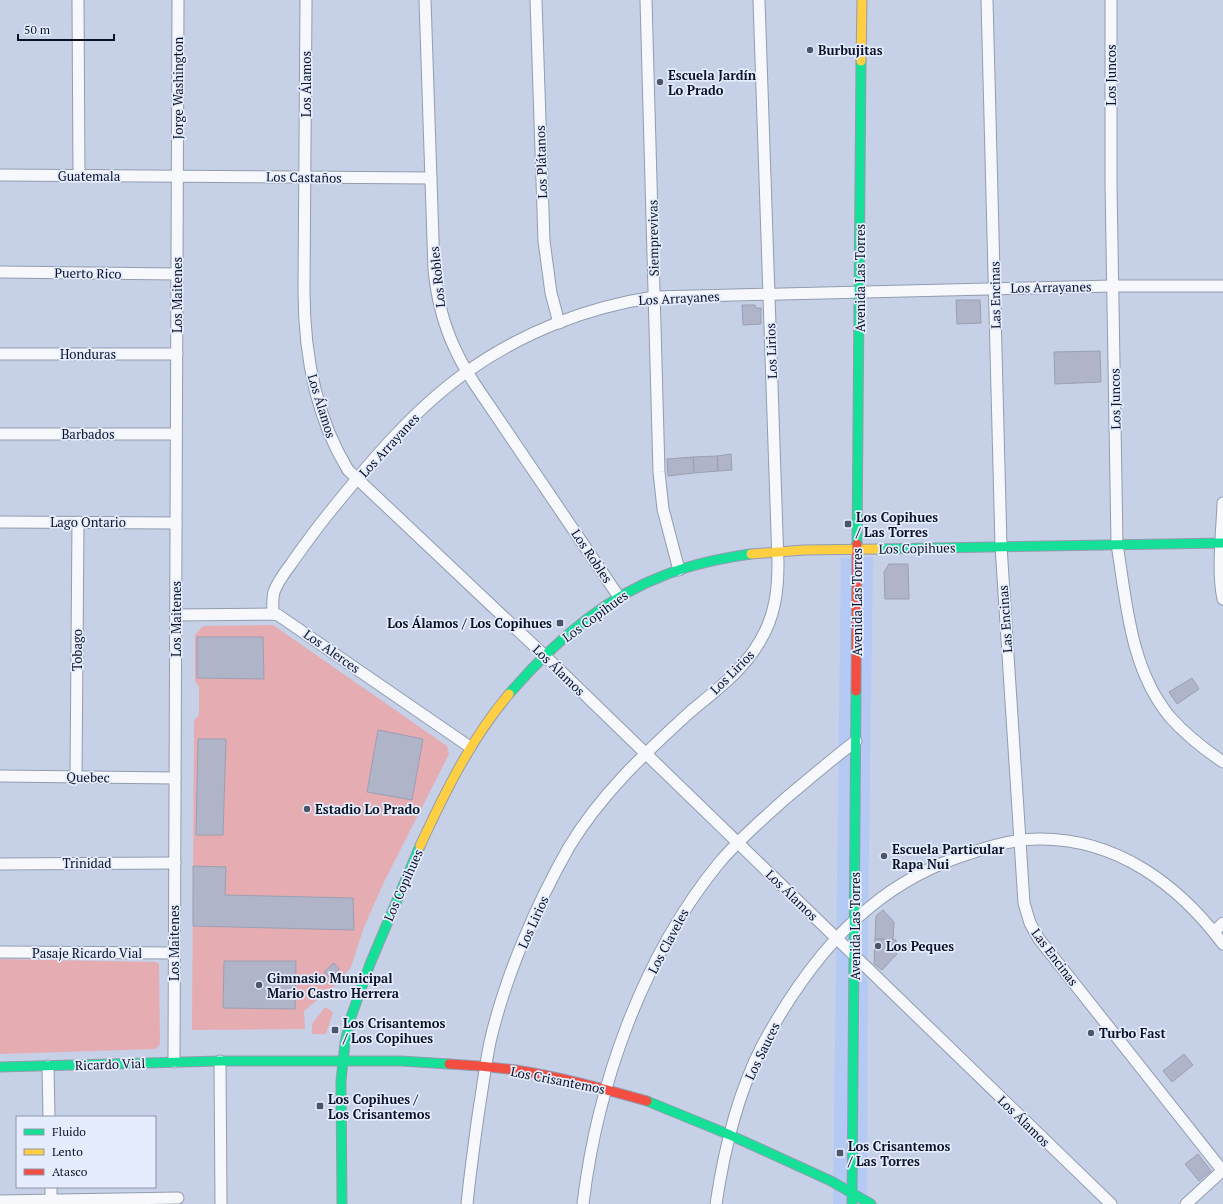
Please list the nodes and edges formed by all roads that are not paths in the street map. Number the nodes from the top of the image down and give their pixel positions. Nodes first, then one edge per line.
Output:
1 (78, 0) edge
2 (178, 0) edge
3 (306, 0) edge
4 (425, 0) edge
5 (536, 0) edge
6 (646, 0) edge
7 (759, 0) edge
8 (862, 0) edge
9 (987, 0) edge
10 (1111, 0) edge
11 (0, 175) edge
12 (79, 176) junction
13 (177, 176) junction
14 (305, 177) junction
15 (431, 178) junction
16 (0, 272) edge
17 (177, 274) junction
18 (1113, 286) junction
19 (1223, 286) edge
20 (994, 289) junction
21 (860, 292) junction
22 (769, 294) junction
23 (654, 297) junction
24 (559, 323) junction
25 (0, 354) edge
26 (176, 354) junction
27 (467, 372) junction
28 (0, 434) edge
29 (176, 434) junction
30 (357, 478) junction
31 (1223, 503) edge
32 (0, 522) edge
33 (78, 522) junction
34 (176, 523) junction
35 (1222, 543) edge
36 (1117, 544) junction
37 (1001, 546) junction
38 (858, 549) junction
39 (778, 551) junction
40 (679, 570) junction
41 (620, 597) junction
42 (1223, 599) edge
43 (273, 614) junction
44 (176, 615) junction
45 (545, 656) junction
46 (856, 741) junction
47 (470, 748) junction
48 (645, 753) junction
49 (1223, 762) edge
50 (0, 776) edge
51 (76, 777) junction
52 (175, 778) junction
53 (1019, 840) junction
54 (737, 842) junction
55 (175, 863) junction
56 (0, 864) edge
57 (855, 921) junction
58 (1223, 924) edge
59 (1214, 932) junction
60 (836, 938) junction
61 (1223, 944) edge
62 (0, 952) edge
63 (174, 953) junction
64 (854, 957) junction
65 (220, 1061) junction
66 (342, 1061) junction
67 (174, 1062) junction
68 (48, 1066) junction
69 (485, 1066) junction
70 (0, 1067) edge
71 (607, 1089) junction
72 (49, 1116) edge
73 (730, 1135) junction
74 (1223, 1170) edge
75 (51, 1188) edge
76 (852, 1193) junction
77 (178, 1198) dead end
78 (51, 1200) junction
79 (0, 1201) edge
80 (137, 1201) edge
81 (222, 1204) edge
82 (342, 1204) edge
83 (467, 1204) edge
84 (583, 1204) edge
85 (716, 1204) edge
86 (852, 1204) edge
87 (872, 1204) edge
88 (1111, 1204) edge
89 (1186, 1204) edge

1 - 12 street
2 - 13 street, Jorge Washington
3 - 14 street, Los Álamos
4 - 15 street, Los Robles
5 - 24 street, Los Plátanos
6 - 23 street, Siemprevivas
7 - 22 street, Los Lirios
8 - 21 street, Avenida Las Torres
9 - 20 street, Las Encinas
10 - 18 street, Los Juncos
11 - 12 street, Guatemala
12 - 13 street, Guatemala
13 - 14 street, Los Castaños
13 - 17 street, Los Maitenes
14 - 15 street, Los Castaños
14 - 30 street, Los Álamos
15 - 27 street, Los Robles
16 - 17 street, Puerto Rico
17 - 26 street, Los Maitenes
18 - 19 street, Los Arrayanes
18 - 20 street, Los Arrayanes
18 - 36 street, Los Juncos
20 - 21 street, Los Arrayanes
20 - 37 street, Las Encinas
21 - 22 street, Los Arrayanes
21 - 38 street, Avenida Las Torres
22 - 23 street, Los Arrayanes
22 - 39 street, Los Lirios
23 - 24 street, Los Arrayanes
23 - 40 street, Siemprevivas
24 - 27 street, Los Arrayanes
25 - 26 street, Honduras
26 - 29 street, Los Maitenes
27 - 30 street, Los Arrayanes
27 - 41 street, Los Robles
28 - 29 street, Barbados
29 - 34 street, Los Maitenes
30 - 43 street, Los Arrayanes
30 - 45 street, Los Álamos
31 - 35 street
32 - 33 street, Lago Ontario
33 - 34 street, Lago Ontario
33 - 51 street, Tobago
34 - 44 street, Los Maitenes
35 - 36 street, Los Copihues
35 - 42 street
36 - 37 street, Los Copihues
36 - 49 street, Los Juncos
37 - 38 street, Los Copihues
37 - 53 street, Las Encinas
38 - 39 street, Los Copihues
38 - 46 street, Avenida Las Torres
39 - 40 street, Los Copihues
39 - 48 street, Los Lirios
40 - 41 street, Los Copihues
41 - 45 street, Los Copihues
43 - 44 street, Los Alerces
43 - 47 street, Los Alerces
44 - 52 street, Los Maitenes
45 - 47 street, Los Copihues
45 - 48 street, Los Álamos
46 - 54 street, Los Claveles
46 - 57 street, Avenida Las Torres
47 - 66 street, Los Copihues
48 - 54 street, Los Álamos
48 - 69 street, Los Lirios
50 - 51 street, Quebec
51 - 52 street, Quebec
52 - 55 street, Los Maitenes
53 - 57 street, Los Sauces
53 - 59 street, Los Sauces
53 - 74 street, Las Encinas
54 - 60 street, Los Álamos
54 - 71 street, Los Claveles
55 - 56 street, Trinidad
55 - 63 street, Los Maitenes
57 - 60 street, Los Sauces
57 - 64 street, Avenida Las Torres
58 - 59 street
59 - 61 street, Los Sauces
60 - 64 street, Los Álamos
60 - 73 street, Los Sauces
62 - 63 street, Pasaje Ricardo Vial
63 - 67 street, Los Maitenes
64 - 76 street, Avenida Las Torres
64 - 88 street, Los Álamos
65 - 66 street, Los Crisantemos
65 - 67 street, Ricardo Vial
65 - 81 street
66 - 69 street, Los Crisantemos
66 - 82 street, Los Copihues
67 - 68 street, Ricardo Vial
68 - 70 street, Ricardo Vial
68 - 72 street
69 - 71 street, Los Crisantemos
69 - 83 street, Los Lirios
71 - 73 street, Los Crisantemos
71 - 84 street, Los Claveles
73 - 76 street, Los Crisantemos
73 - 85 street, Los Sauces
74 - 89 street
75 - 78 street
76 - 86 street, Avenida Las Torres
76 - 87 street, Los Crisantemos
77 - 80 street
78 - 79 street
78 - 80 street

